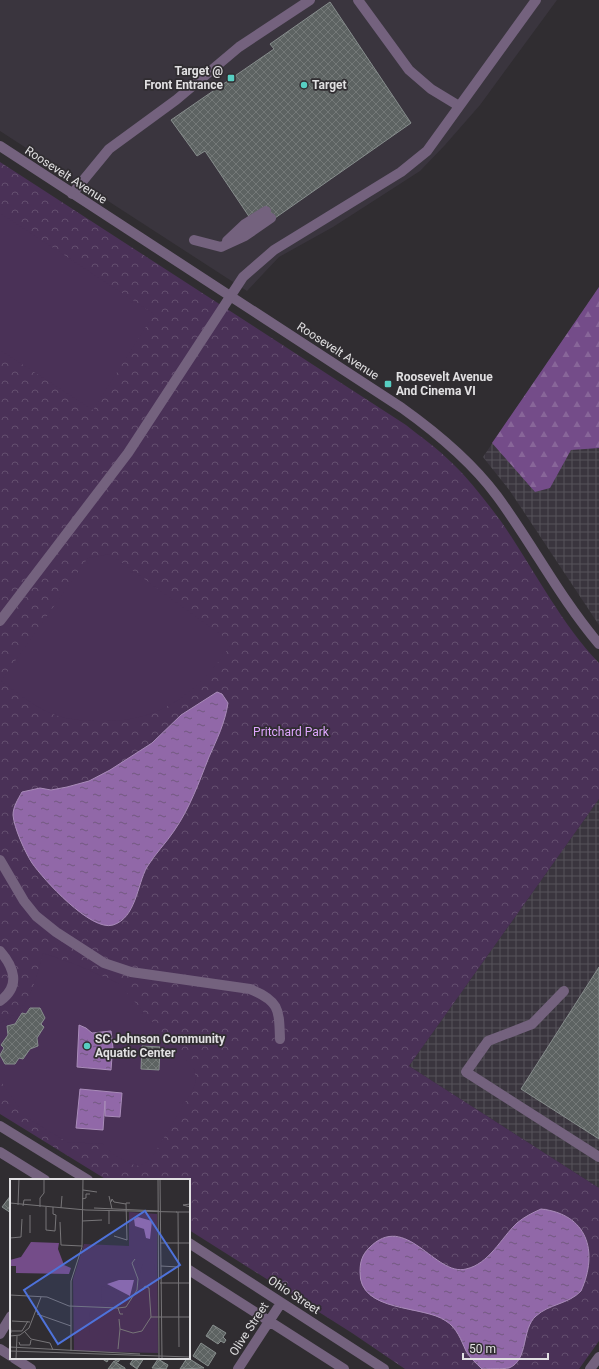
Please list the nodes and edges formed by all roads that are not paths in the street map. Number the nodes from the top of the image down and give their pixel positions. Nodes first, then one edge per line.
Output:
1 (310, 0) edge
2 (358, 0) edge
3 (536, 0) edge
4 (458, 106) junction
5 (0, 146) edge
6 (72, 194) junction
7 (268, 214) dead end
8 (194, 240) dead end
9 (229, 296) junction
10 (0, 621) edge
11 (599, 644) edge
12 (0, 860) edge
13 (0, 952) edge
14 (564, 991) dead end
15 (0, 1001) edge
16 (280, 1039) dead end
17 (0, 1126) edge
18 (0, 1152) edge
19 (599, 1157) edge
20 (43, 1179) edge
21 (86, 1179) edge
22 (190, 1244) edge
23 (190, 1271) edge
24 (282, 1303) junction
25 (10, 1318) edge
26 (270, 1321) junction
27 (0, 1334) edge
28 (0, 1349) edge
29 (10, 1355) edge
30 (599, 1357) edge
31 (16, 1359) edge
32 (31, 1369) edge
33 (238, 1369) edge
34 (344, 1369) edge
35 (384, 1369) edge
36 (590, 1369) edge

1 - 6 street
2 - 4 street
3 - 4 street
4 - 9 street
5 - 6 street, Roosevelt Avenue
6 - 9 street, Roosevelt Avenue
7 - 8 street
9 - 10 street
9 - 11 street, Roosevelt Avenue
12 - 16 street
13 - 15 street
14 - 19 street
17 - 21 street
18 - 20 street
22 - 24 street, Ohio Street
23 - 26 street
24 - 26 street, Olive Street
24 - 35 street, Ohio Street
25 - 27 street
26 - 33 street, Olive Street
26 - 34 street
28 - 29 street
30 - 36 street
31 - 32 street

